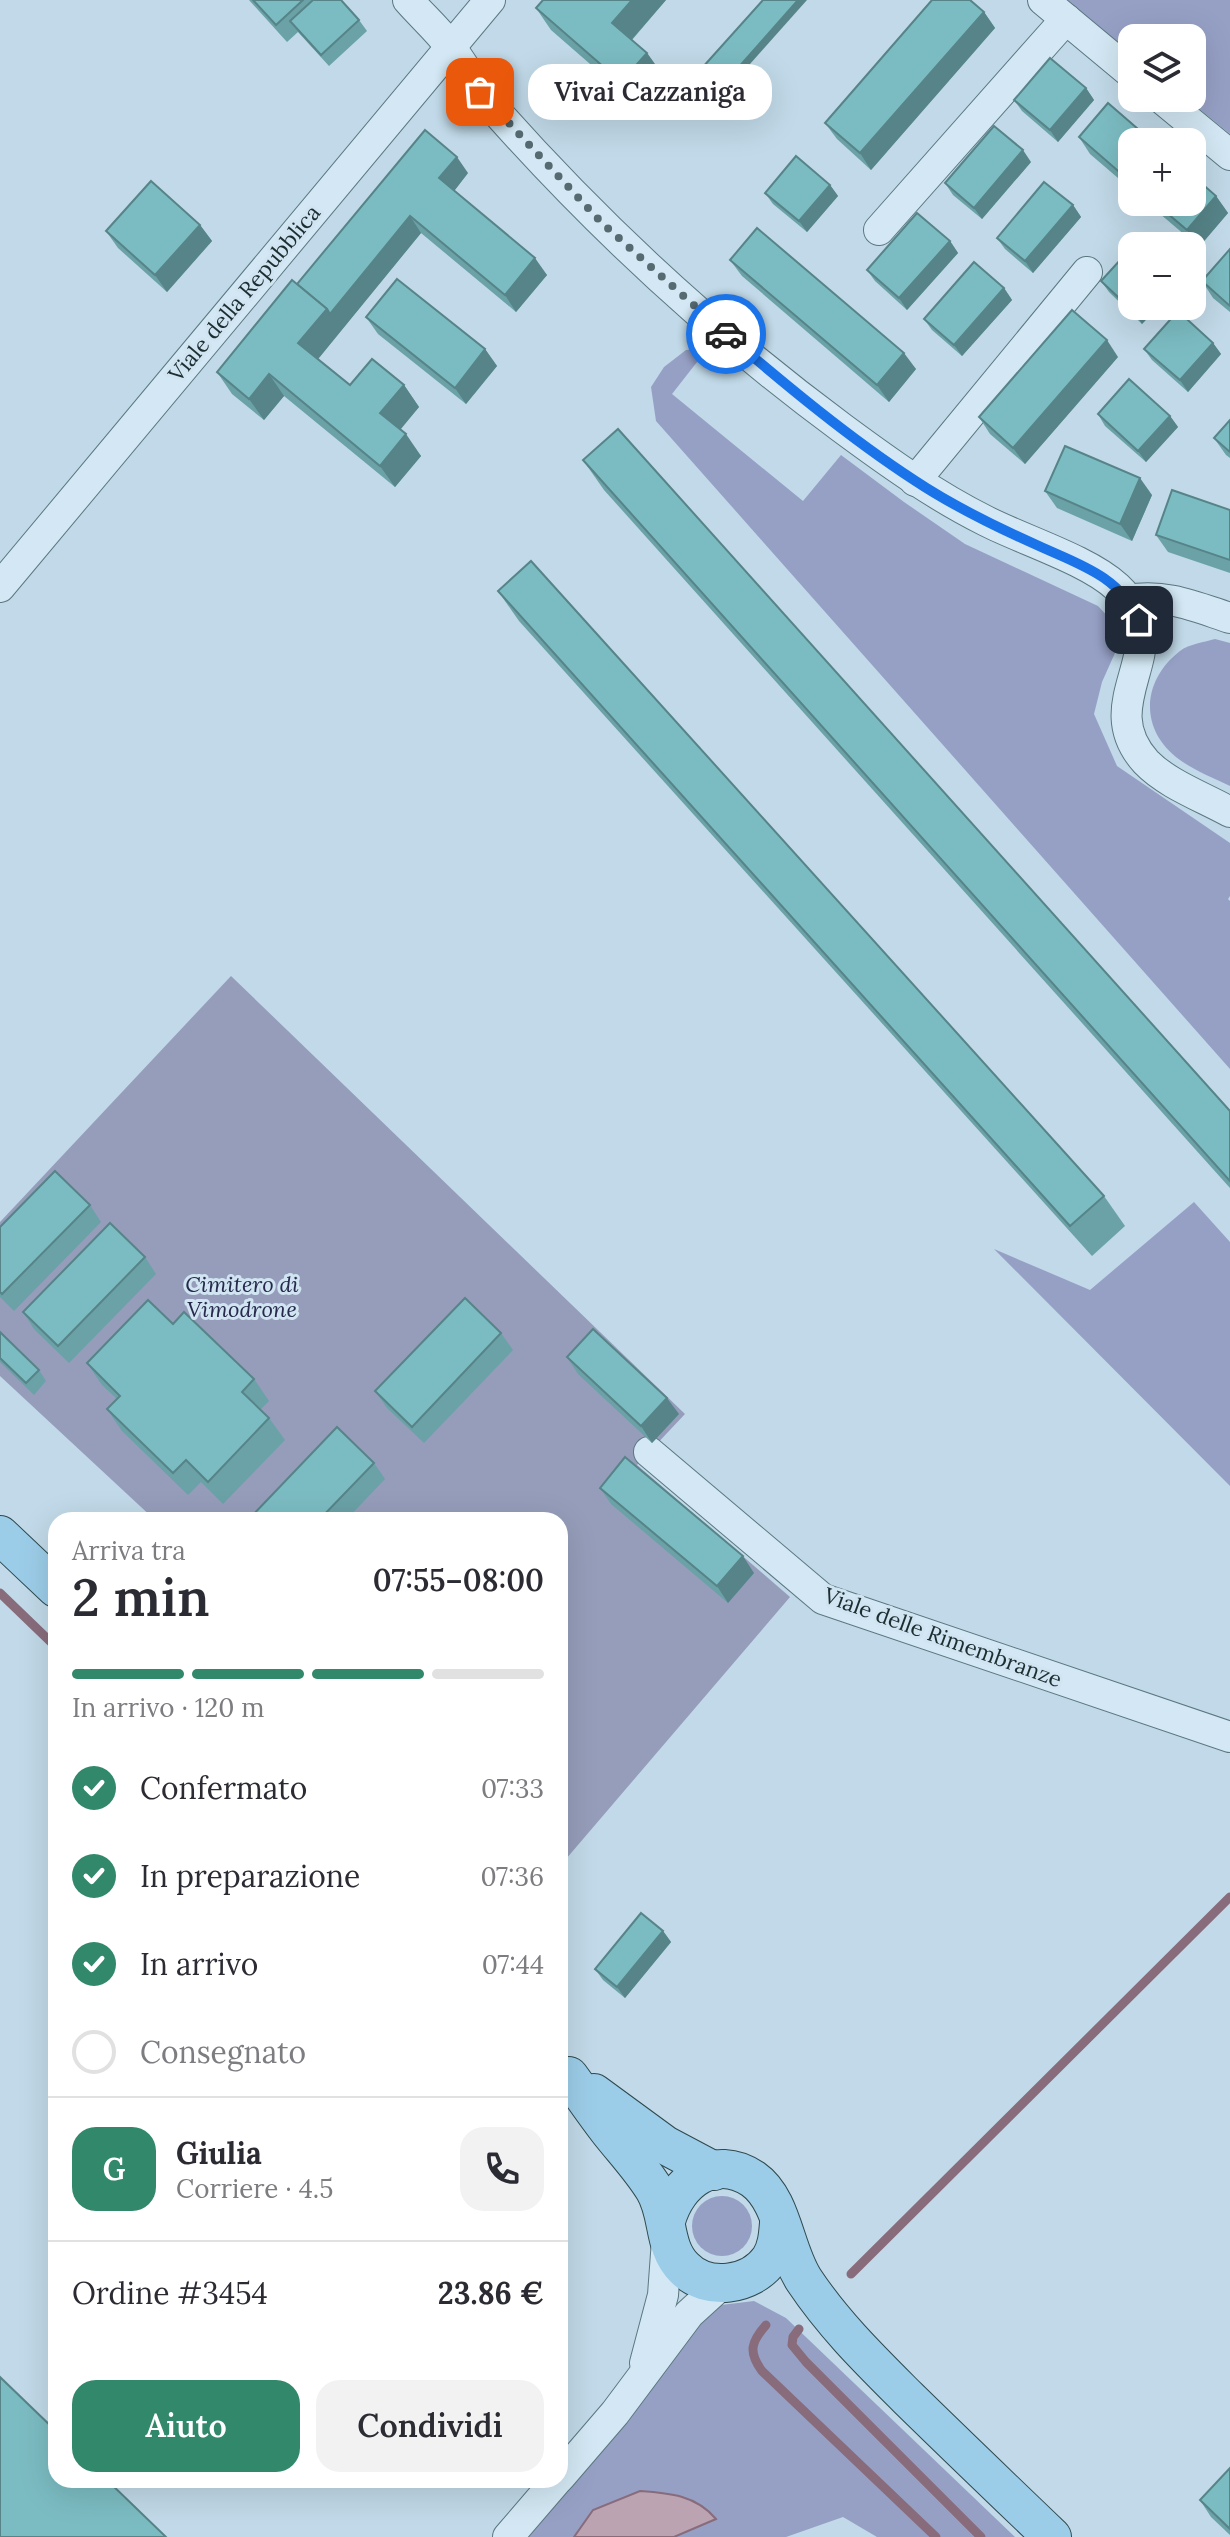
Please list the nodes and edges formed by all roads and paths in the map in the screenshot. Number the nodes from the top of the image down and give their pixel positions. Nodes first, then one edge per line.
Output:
1 (408, 0) edge
2 (490, 0) edge
3 (1054, 10) edge
4 (449, 45) junction
5 (1118, 63) edge
6 (1178, 112) edge
7 (1230, 155) edge
8 (879, 230) dead end
9 (1087, 272) dead end
10 (915, 481) junction
11 (0, 587) edge
12 (1128, 600) junction
13 (1230, 618) edge
14 (1230, 812) edge
15 (649, 1452) dead end
16 (0, 1535) edge
17 (48, 1580) edge
18 (1230, 1737) edge
19 (568, 2074) edge
20 (568, 2076) edge
21 (714, 2171) junction
22 (779, 2223) junction
23 (666, 2230) junction
24 (731, 2282) junction
25 (836, 2326) junction
26 (643, 2375) junction
27 (568, 2467) edge
28 (550, 2488) edge
29 (508, 2537) edge
30 (1052, 2537) edge

1 - 4 street
2 - 4 street, Viale della Repubblica
3 - 5 street
3 - 8 street
4 - 10 street
4 - 11 street, Viale della Repubblica
6 - 7 street
9 - 10 street
10 - 12 street
12 - 13 street
12 - 14 street
15 - 18 street, Viale delle Rimembranze
16 - 17 main road
19 - 21 main road
20 - 23 main road
21 - 22 main road
21 - 23 main road
22 - 24 main road
22 - 25 main road
23 - 24 main road
23 - 26 street
24 - 25 main road
24 - 26 street
25 - 30 main road
26 - 27 street
28 - 29 street

